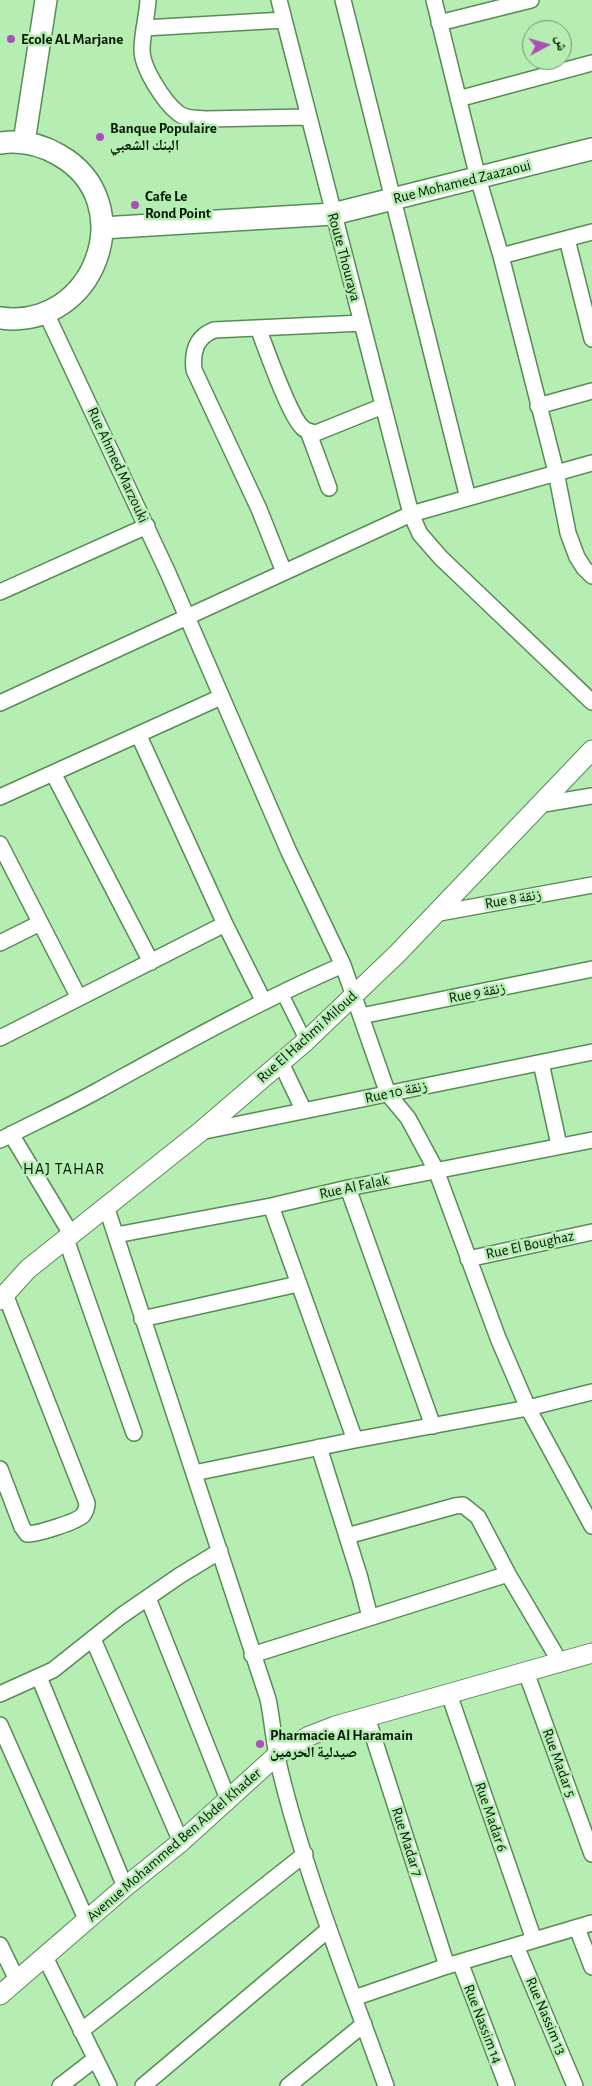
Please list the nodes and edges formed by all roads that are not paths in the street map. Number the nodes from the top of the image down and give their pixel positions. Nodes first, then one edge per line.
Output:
1 (46, 0) edge
2 (148, 0) edge
3 (279, 0) edge
4 (343, 0) edge
5 (434, 0) edge
6 (531, 0) edge
7 (284, 20) junction
8 (439, 23) junction
9 (144, 28) junction
10 (592, 63) edge
11 (458, 99) junction
12 (308, 117) junction
13 (24, 142) junction
14 (0, 143) edge
15 (592, 149) edge
16 (478, 178) junction
17 (392, 199) junction
18 (333, 214) junction
19 (102, 228) junction
20 (592, 232) edge
21 (567, 239) junction
22 (501, 256) junction
23 (588, 310) edge
24 (46, 313) junction
25 (1, 323) edge
26 (362, 323) junction
27 (258, 328) junction
28 (592, 339) edge
29 (592, 391) edge
30 (382, 406) junction
31 (538, 406) junction
32 (308, 431) junction
33 (592, 463) edge
34 (556, 472) junction
35 (328, 488) dead end
36 (468, 498) junction
37 (411, 514) junction
38 (147, 526) junction
39 (284, 572) junction
40 (592, 576) edge
41 (0, 592) edge
42 (188, 617) junction
43 (221, 697) junction
44 (592, 702) edge
45 (0, 703) edge
46 (139, 736) junction
47 (592, 750) edge
48 (53, 774) junction
49 (592, 796) edge
50 (0, 798) edge
51 (538, 805) junction
52 (0, 844) edge
53 (592, 885) edge
54 (434, 914) junction
55 (40, 923) junction
56 (225, 924) junction
57 (0, 943) edge
58 (151, 962) junction
59 (343, 965) junction
60 (592, 969) edge
61 (282, 993) junction
62 (355, 995) junction
63 (79, 998) junction
64 (264, 1002) junction
65 (361, 1016) junction
66 (0, 1038) edge
67 (306, 1041) junction
68 (592, 1052) edge
69 (281, 1063) junction
70 (542, 1064) junction
71 (388, 1094) junction
72 (304, 1111) junction
73 (200, 1132) junction
74 (6, 1137) edge
75 (592, 1140) edge
76 (559, 1145) junction
77 (436, 1170) junction
78 (348, 1188) junction
79 (106, 1206) junction
80 (271, 1206) junction
81 (592, 1232) edge
82 (116, 1235) junction
83 (69, 1236) junction
84 (468, 1259) junction
85 (298, 1284) junction
86 (3, 1297) edge
87 (142, 1319) junction
88 (592, 1392) edge
89 (528, 1408) junction
90 (433, 1426) junction
91 (134, 1433) dead end
92 (355, 1440) junction
93 (319, 1447) junction
94 (0, 1469) edge
95 (194, 1473) junction
96 (592, 1526) edge
97 (347, 1536) junction
98 (220, 1551) junction
99 (508, 1574) junction
100 (148, 1598) junction
101 (370, 1618) junction
102 (93, 1639) junction
103 (592, 1653) edge
104 (252, 1655) junction
105 (560, 1662) junction
106 (526, 1672) junction
107 (39, 1677) junction
108 (0, 1694) edge
109 (449, 1694) junction
110 (367, 1717) junction
111 (0, 1725) edge
112 (278, 1754) junction
113 (228, 1799) junction
114 (181, 1842) junction
115 (305, 1854) junction
116 (592, 1854) edge
117 (125, 1887) junction
118 (86, 1919) junction
119 (592, 1923) edge
120 (577, 1928) junction
121 (329, 1930) junction
122 (534, 1940) junction
123 (0, 1945) edge
124 (516, 1946) junction
125 (45, 1957) junction
126 (453, 1964) junction
127 (592, 1967) edge
128 (17, 1980) junction
129 (0, 1995) edge
130 (354, 1998) junction
131 (364, 2024) junction
132 (81, 2031) junction
133 (95, 2058) junction
134 (60, 2086) edge
135 (109, 2086) edge
136 (143, 2086) edge
137 (288, 2086) edge
138 (386, 2086) edge
139 (506, 2086) edge
140 (575, 2086) edge

1 - 13 main road
2 - 9 street
3 - 7 street, Route Thouraya
4 - 17 street
5 - 8 street
6 - 8 street
7 - 9 street
7 - 12 street, Route Thouraya
8 - 11 street
9 - 12 street
10 - 11 street
11 - 16 street
12 - 18 street, Route Thouraya
13 - 14 main road
13 - 19 main road
15 - 16 main road, Rue Mohamed Zaazaoui
16 - 17 main road, Rue Mohamed Zaazaoui
16 - 22 street
17 - 18 main road, Rue Mohamed Zaazaoui
17 - 36 street
18 - 19 main road, Rue Mohamed Zaazaoui
18 - 26 street, Route Thouraya
19 - 24 main road
20 - 21 street
21 - 22 street
21 - 23 street
22 - 31 street
23 - 28 street
24 - 25 main road
24 - 38 street, Rue Ahmed Marzouki
26 - 27 street
26 - 30 street, Route Thouraya
27 - 32 street
27 - 39 street
29 - 31 street
30 - 32 street
30 - 37 street, Route Thouraya
31 - 34 street
32 - 35 street
33 - 34 street
34 - 36 street
34 - 40 street
36 - 37 street
37 - 39 street
37 - 44 street, Route Thouraya
38 - 41 street
38 - 42 street, Rue Ahmed Marzouki
39 - 42 street
42 - 43 street, Rue Ahmed Marzouki
42 - 45 street
43 - 46 street
43 - 59 street, Rue Ahmed Marzouki
46 - 48 street
46 - 56 street
47 - 51 street, Rue El Hachmi Miloud
48 - 50 street
48 - 58 street
49 - 51 street
51 - 54 street, Rue El Hachmi Miloud
52 - 55 street
53 - 54 street, Rue 8 زنقة
54 - 62 street, Rue El Hachmi Miloud
55 - 57 street
55 - 63 street
56 - 58 street
56 - 64 street
58 - 63 street
59 - 61 street
59 - 62 street, Rue Ahmed Marzouki
60 - 65 street, Rue 9 زنقة
61 - 64 street
61 - 67 street
62 - 65 street, Rue Ahmed Marzouki
62 - 67 street, Rue El Hachmi Miloud
63 - 66 street
64 - 74 street
65 - 71 street, Rue Ahmed Marzouki
67 - 69 street, Rue El Hachmi Miloud
68 - 70 street, Rue 10 زنقة
69 - 72 street
69 - 73 street, Rue El Hachmi Miloud
70 - 71 street, Rue 10 زنقة
70 - 76 street
71 - 72 street, Rue 10 زنقة
71 - 77 street
72 - 73 street, Rue 10 زنقة
73 - 79 street, Rue El Hachmi Miloud
74 - 83 street
75 - 76 street, Rue Al Falak
76 - 77 street, Rue Al Falak
77 - 78 street, Rue Al Falak
77 - 84 street
78 - 80 street, Rue Al Falak
78 - 90 street
79 - 82 street
79 - 83 street, Rue El Hachmi Miloud
80 - 82 street, Rue Al Falak
80 - 85 street
81 - 84 street, Rue El Boughaz
82 - 87 street
83 - 86 street, Rue El Hachmi Miloud
83 - 91 street
84 - 89 street
85 - 87 street
85 - 92 street
86 - 94 street
87 - 95 street
88 - 89 street
89 - 90 street
89 - 96 street
90 - 92 street
92 - 93 street
93 - 95 street
93 - 97 street
95 - 98 street
97 - 99 street
97 - 101 street
98 - 100 street
98 - 104 street
99 - 101 street
99 - 105 street
100 - 102 street
100 - 113 street
101 - 104 street
102 - 107 street
102 - 114 street
103 - 105 street, Avenue Mohammed Ben Abdel Khader
104 - 112 street
105 - 106 street, Avenue Mohammed Ben Abdel Khader
106 - 109 street, Avenue Mohammed Ben Abdel Khader
106 - 116 street, Rue Madar 5
107 - 108 street
107 - 117 street
109 - 110 street, Avenue Mohammed Ben Abdel Khader
109 - 122 street, Rue Madar 6
110 - 112 street, Avenue Mohammed Ben Abdel Khader
110 - 126 street, Rue Madar 7
111 - 118 street
112 - 113 street, Avenue Mohammed Ben Abdel Khader
112 - 115 street
113 - 114 street, Avenue Mohammed Ben Abdel Khader
114 - 117 street, Avenue Mohammed Ben Abdel Khader
115 - 121 street
115 - 132 street
117 - 118 street, Avenue Mohammed Ben Abdel Khader
118 - 125 street, Avenue Mohammed Ben Abdel Khader
119 - 120 street
120 - 122 street
120 - 127 street
121 - 130 street
121 - 136 street
122 - 124 street
123 - 128 street
124 - 126 street
124 - 140 street, Rue Nassim 13
125 - 128 street, Avenue Mohammed Ben Abdel Khader
125 - 132 street
126 - 130 street
126 - 139 street, Rue Nassim 14
128 - 129 street, Avenue Mohammed Ben Abdel Khader
130 - 131 street
131 - 137 street
131 - 138 street
132 - 133 street
133 - 134 street
133 - 135 street

